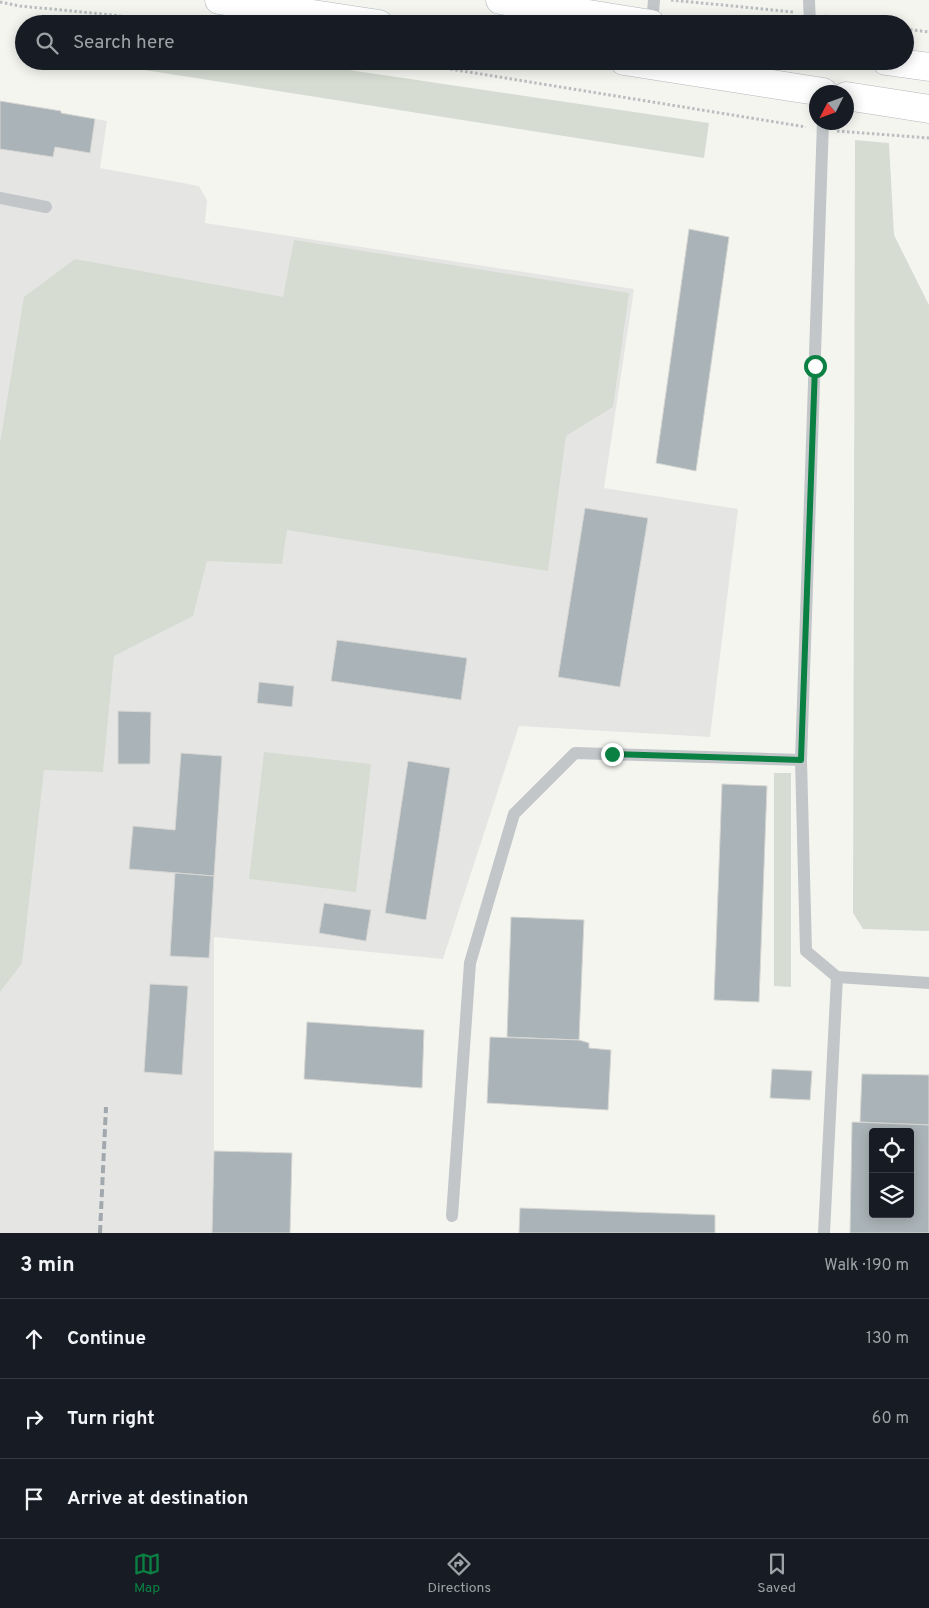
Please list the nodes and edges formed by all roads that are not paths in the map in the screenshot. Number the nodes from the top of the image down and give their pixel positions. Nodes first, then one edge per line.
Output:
1 (219, 0) edge
2 (500, 0) edge
3 (654, 0) edge
4 (809, 0) edge
5 (319, 15) edge
6 (594, 15) edge
7 (652, 15) edge
8 (809, 15) edge
9 (914, 65) edge
10 (929, 67) edge
11 (682, 70) edge
12 (809, 90) edge
13 (854, 98) edge
14 (927, 112) edge
15 (823, 130) edge
16 (0, 198) edge
17 (46, 207) dead end
18 (801, 760) junction
19 (837, 977) junction
20 (929, 983) edge
21 (452, 1216) dead end
22 (824, 1233) edge

1 - 5 main road
2 - 6 main road
3 - 7 lane
4 - 8 lane
9 - 10 main road
11 - 12 main road
13 - 14 main road
15 - 18 lane
16 - 17 lane
18 - 19 lane
18 - 21 lane
19 - 20 lane
19 - 22 lane

